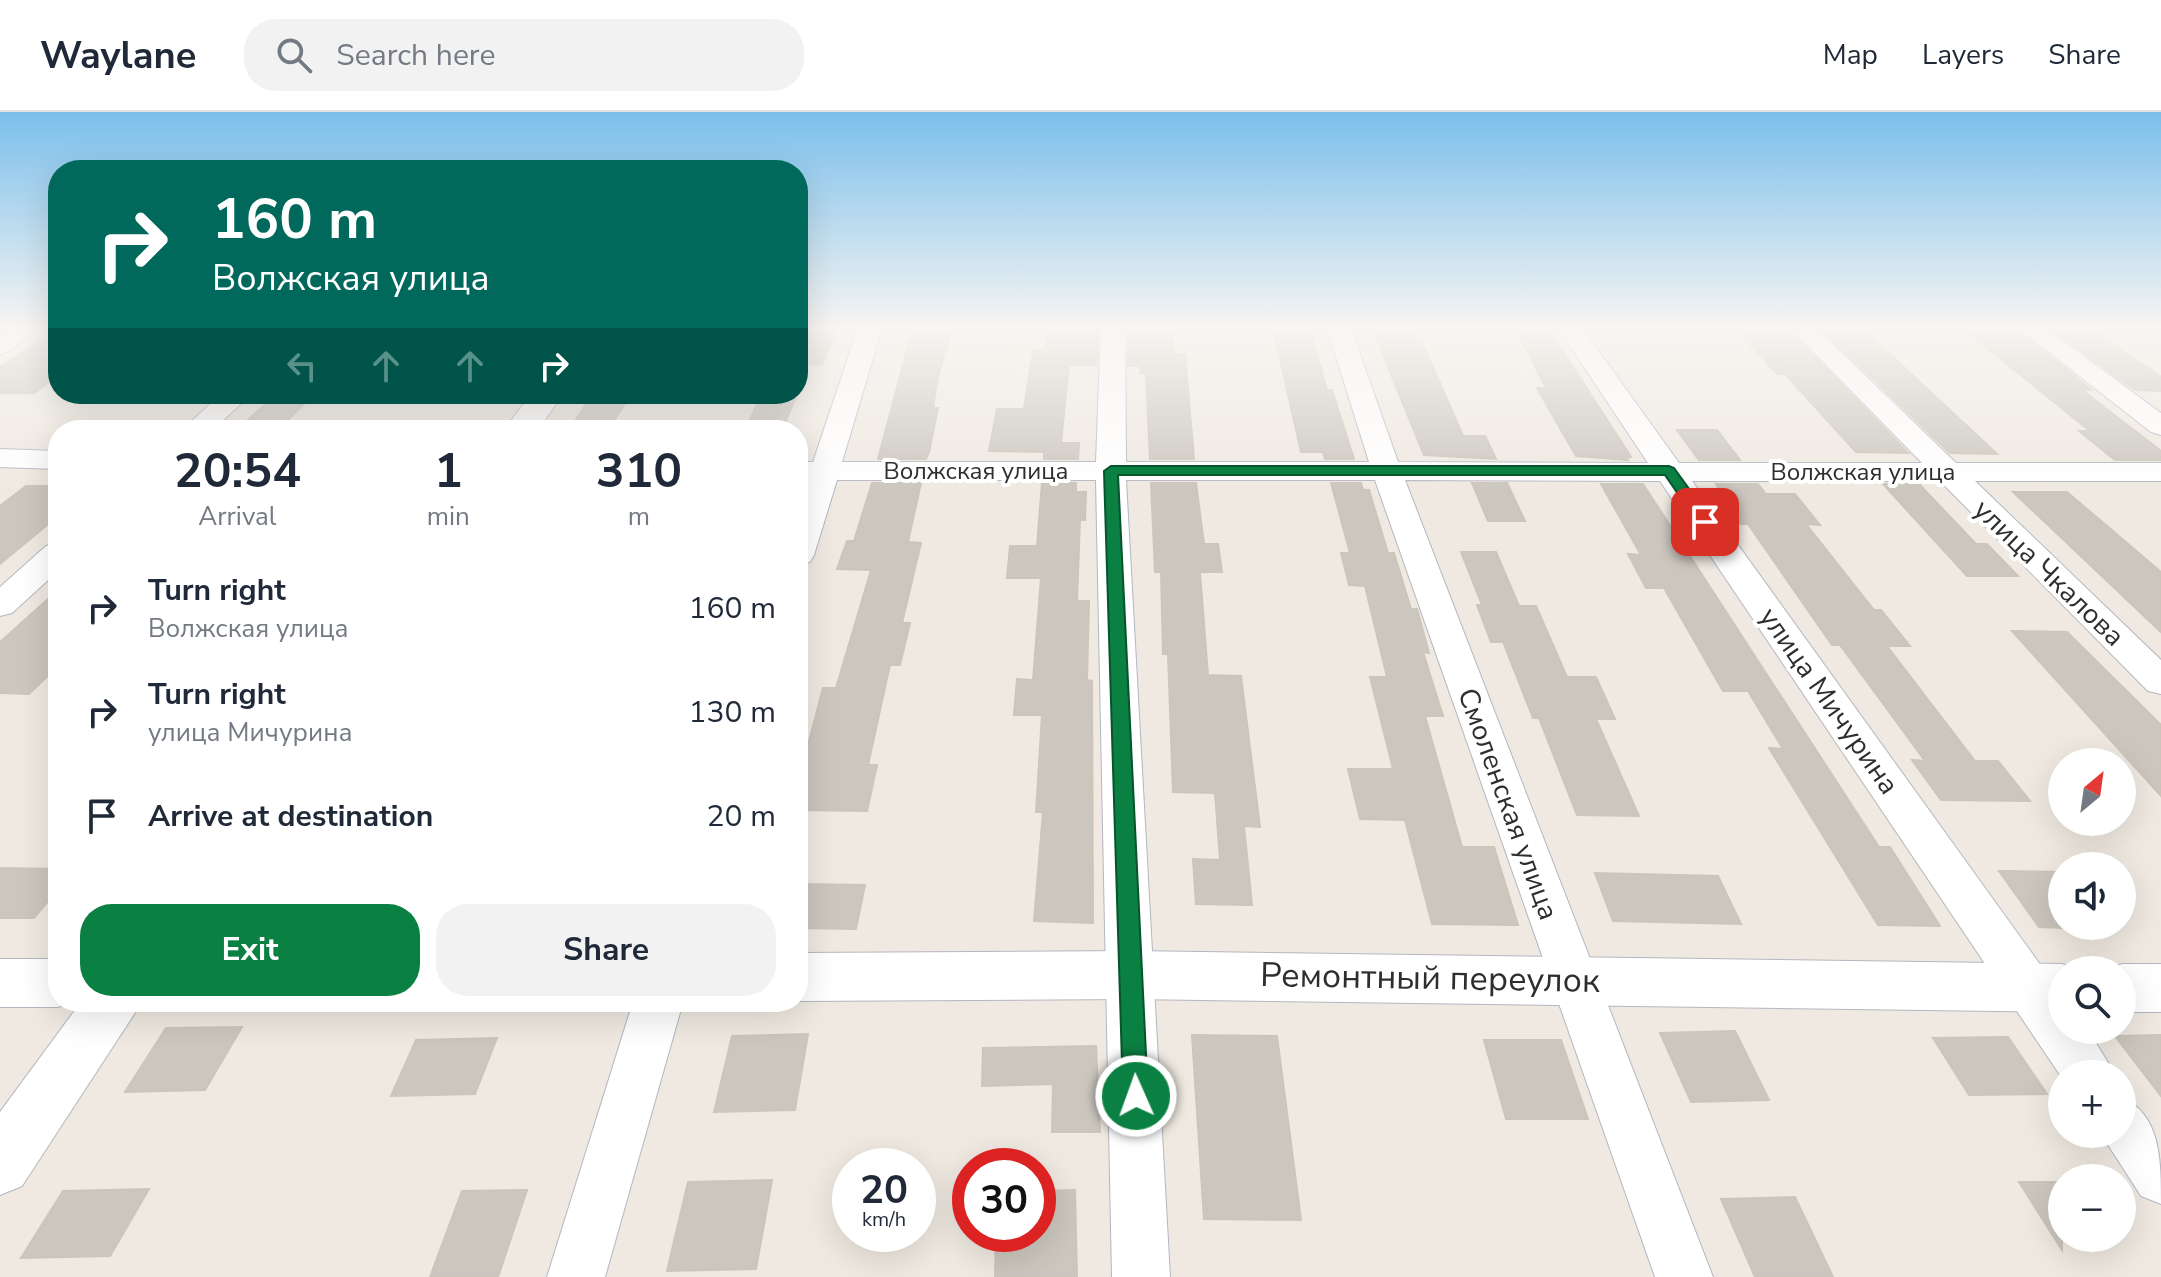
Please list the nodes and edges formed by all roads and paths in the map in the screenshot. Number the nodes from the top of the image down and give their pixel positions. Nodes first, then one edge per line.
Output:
1 (848, 382) edge
2 (1112, 382) edge
3 (1357, 382) edge
4 (1608, 382) edge
5 (1856, 382) edge
6 (2103, 382) edge
7 (226, 404) edge
8 (207, 420) edge
9 (2161, 426) edge
10 (0, 458) edge
11 (48, 460) edge
12 (811, 471) edge
13 (1111, 471) junction
14 (1669, 471) junction
15 (2161, 472) edge
16 (1387, 473) junction
17 (1946, 473) junction
18 (48, 562) edge
19 (0, 605) edge
20 (2161, 682) edge
21 (1132, 975) junction
22 (808, 977) edge
23 (1571, 979) junction
24 (0, 983) edge
25 (48, 983) edge
26 (2045, 988) edge
27 (2136, 988) edge
28 (2161, 988) edge
29 (107, 1012) edge
30 (655, 1012) edge
31 (2082, 1060) edge
32 (2136, 1142) edge
33 (0, 1164) edge
34 (2161, 1177) edge
35 (576, 1277) edge
36 (1141, 1277) edge
37 (1684, 1277) edge

1 - 12 street
2 - 13 street
3 - 16 street, Смоленская улица
4 - 14 street, улица Мичурина
5 - 17 street, улица Чкалова
6 - 9 street
7 - 8 street
10 - 11 street
12 - 13 street, Волжская улица
13 - 16 street, Волжская улица
13 - 21 street
14 - 16 street, Волжская улица
14 - 17 street, Волжская улица
14 - 26 street, улица Мичурина
15 - 17 street, Волжская улица
16 - 23 street, Смоленская улица
17 - 20 street, улица Чкалова
18 - 19 street
21 - 22 main road, Ремонтный переулок
21 - 23 main road, Ремонтный переулок
21 - 36 street
23 - 26 main road, Ремонтный переулок
23 - 37 street, Смоленская улица
24 - 25 main road
26 - 31 street, улица Мичурина
27 - 28 main road
29 - 33 main road
30 - 35 street
32 - 34 street

